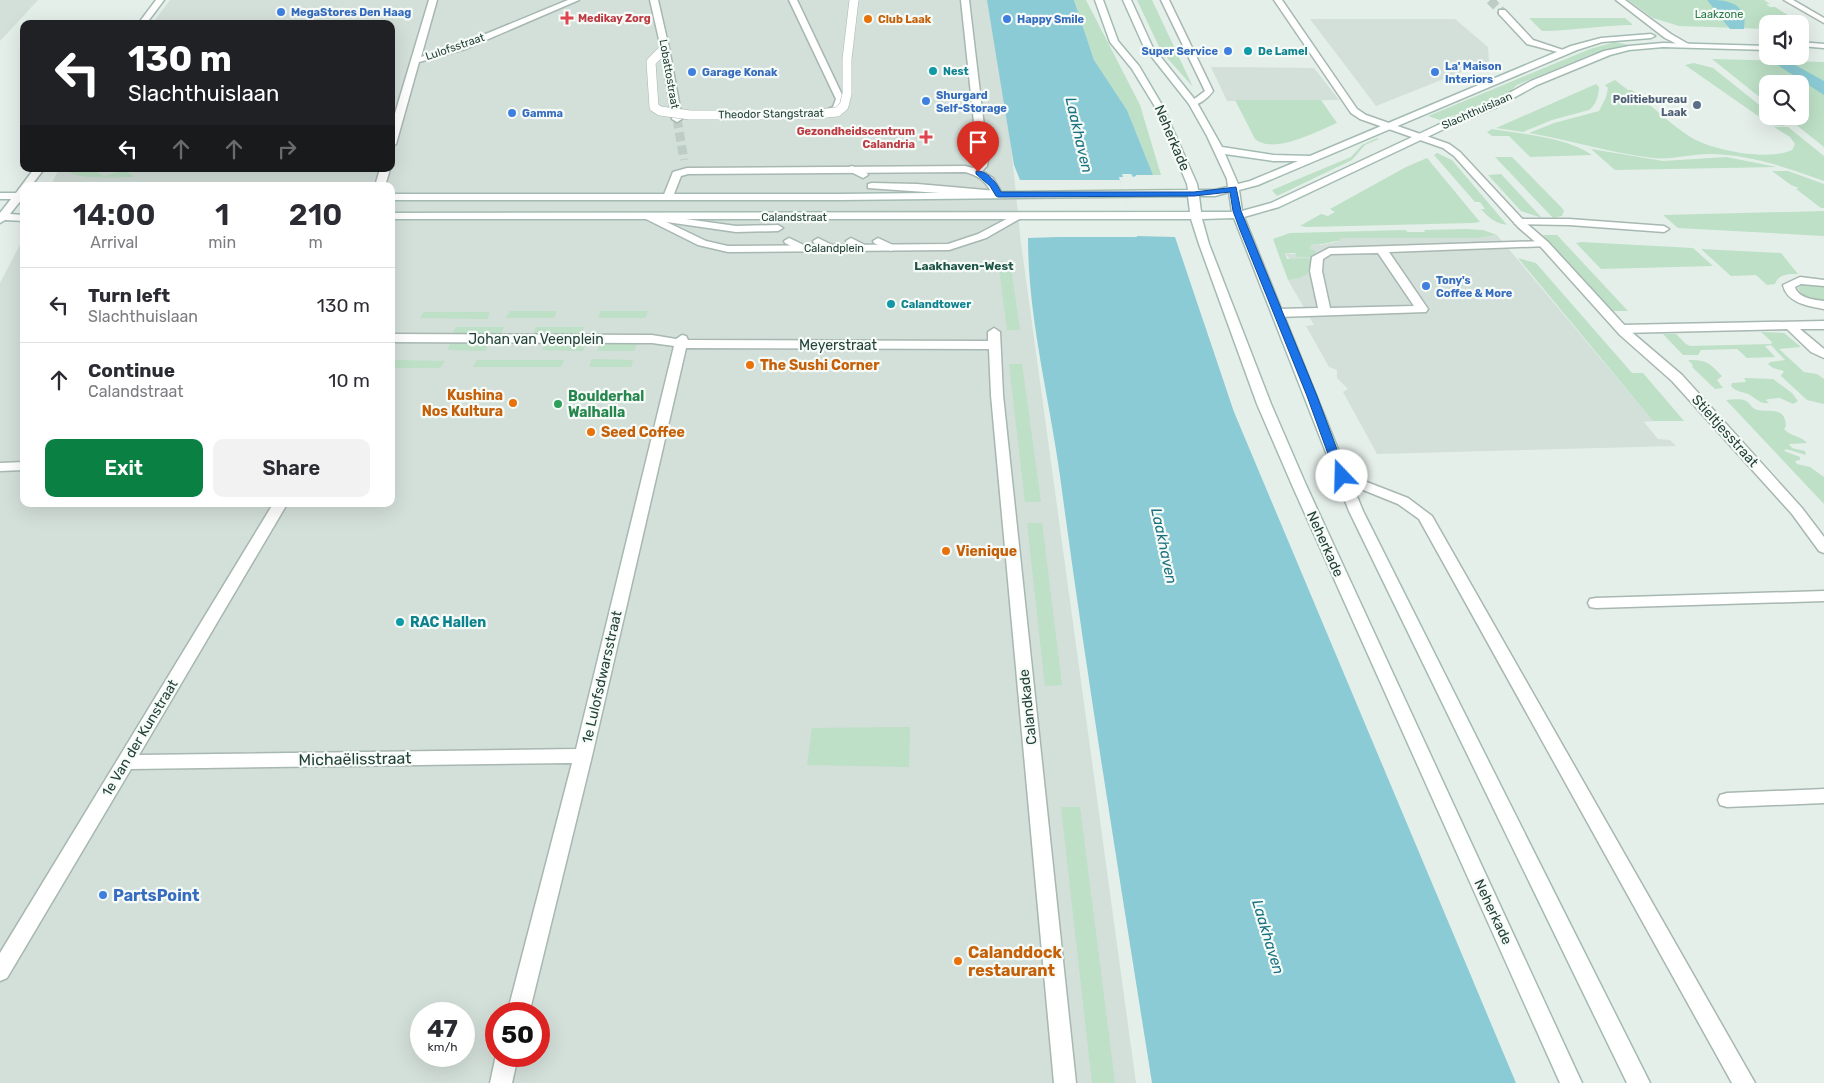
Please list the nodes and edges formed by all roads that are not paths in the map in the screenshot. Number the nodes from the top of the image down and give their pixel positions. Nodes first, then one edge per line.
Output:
1 (160, 0) edge
2 (433, 0) edge
3 (575, 0) edge
4 (654, 0) edge
5 (793, 0) edge
6 (854, 0) edge
7 (965, 0) edge
8 (1100, 0) edge
9 (1127, 0) edge
10 (1165, 0) edge
11 (1278, 0) edge
12 (1620, 0) edge
13 (1788, 0) edge
14 (1502, 12) tunnel mouth
15 (145, 20) edge
16 (1824, 22) edge
17 (494, 33) junction
18 (1668, 36) junction
19 (1759, 41) edge
20 (428, 45) dead end
21 (438, 45) dead end
22 (1686, 45) junction
23 (1809, 45) edge
24 (418, 46) junction
25 (1824, 46) edge
26 (665, 48) junction
27 (1759, 48) edge
28 (1809, 49) edge
29 (1824, 50) edge
30 (1565, 52) junction
31 (415, 61) junction
32 (1193, 103) junction
33 (1387, 126) junction
34 (395, 130) edge
35 (1419, 137) junction
36 (1220, 150) junction
37 (1313, 158) junction
38 (684, 160) tunnel mouth
39 (821, 169) junction
40 (852, 169) junction
41 (764, 170) junction
42 (792, 170) junction
43 (685, 171) junction
44 (37, 172) edge
45 (976, 172) junction
46 (775, 175) dead end
47 (802, 175) dead end
48 (832, 175) dead end
49 (863, 175) dead end
50 (29, 182) edge
51 (878, 185) dead end
52 (1234, 189) junction
53 (20, 194) edge
54 (998, 194) junction
55 (1194, 194) junction
56 (0, 196) edge
57 (20, 196) edge
58 (395, 197) edge
59 (668, 197) junction
60 (1238, 215) junction
61 (395, 216) edge
62 (650, 217) junction
63 (1018, 217) junction
64 (1196, 217) junction
65 (1, 218) edge
66 (20, 218) edge
67 (1519, 222) junction
68 (1664, 229) dead end
69 (772, 230) dead end
70 (851, 241) dead end
71 (878, 241) dead end
72 (790, 242) dead end
73 (818, 242) dead end
74 (1544, 244) junction
75 (802, 248) junction
76 (830, 248) junction
77 (863, 248) junction
78 (891, 248) junction
79 (1380, 248) junction
80 (1824, 283) edge
81 (1818, 304) edge
82 (1325, 312) junction
83 (1278, 313) junction
84 (1824, 321) edge
85 (1789, 325) junction
86 (1824, 325) edge
87 (1621, 329) junction
88 (395, 338) edge
89 (994, 338) joint
90 (682, 341) junction
91 (1824, 354) edge
92 (0, 466) edge
93 (20, 466) edge
94 (1342, 476) junction
95 (278, 507) edge
96 (1823, 544) edge
97 (1824, 596) edge
98 (1596, 603) dead end
99 (583, 756) junction
100 (126, 762) junction
101 (1824, 796) edge
102 (1727, 800) dead end
103 (0, 972) edge
104 (521, 1002) edge
105 (505, 1067) edge
106 (501, 1083) edge
107 (1065, 1083) edge
108 (1571, 1083) edge
109 (1639, 1083) edge
110 (1744, 1083) edge

1 - 15 street
2 - 24 street
3 - 17 street, Lulofsstraat
4 - 26 street, Lobattostraat
5 - 26 street, Lobattostraat
6 - 26 street, Theodor Stangstraat, bridge
7 - 45 street
8 - 55 street, Neherkade
9 - 32 street, Neherkade
10 - 32 street
11 - 33 street, Stieltjesstraat
12 - 18 street
13 - 16 street
14 - 30 street
17 - 21 street, Lulofsstraat
17 - 31 street, Lulofsstraat
18 - 19 street, Slachthuislaan
18 - 22 street
18 - 30 street, Slachthuislaan
20 - 24 street, Lulofsstraat
22 - 27 street, Slachthuislaan
22 - 35 street, Slachthuislaan
23 - 25 street
24 - 31 street
28 - 29 street
30 - 33 street, Slachthuislaan
31 - 34 street
32 - 36 street, Neherkade
33 - 35 street, Stieltjesstraat
33 - 37 street, Slachthuislaan
35 - 60 street, Slachthuislaan
35 - 67 street, Stieltjesstraat
36 - 37 street
36 - 52 street, Neherkade
37 - 52 street, Slachthuislaan
38 - 43 street
39 - 40 street
39 - 42 street
39 - 48 street
40 - 45 street
40 - 49 street
41 - 42 street
41 - 43 street
41 - 46 street
42 - 47 street
43 - 59 street
44 - 50 street
45 - 54 street
51 - 54 street
52 - 55 street, Slachthuislaan
52 - 60 street, Neherkade
53 - 56 street
54 - 55 street, Calandstraat
54 - 59 street, Calandstraat
55 - 64 street, Neherkade
57 - 65 street
58 - 59 street, Calandstraat
60 - 64 street, Slachthuislaan
60 - 83 street, Neherkade
61 - 62 street, Calandstraat
62 - 63 street, Calandstraat
62 - 69 street
62 - 75 street, Calandplein
63 - 64 street, Calandstraat
63 - 78 street, Calandplein
64 - 108 street, Neherkade
65 - 66 street
67 - 68 street
67 - 74 street, Stieltjesstraat
70 - 77 street
71 - 78 street
72 - 75 street
73 - 76 street
74 - 79 street
74 - 87 street, Stieltjesstraat
75 - 76 street, Calandplein
76 - 77 street, Calandplein
77 - 78 street, Calandplein
79 - 82 street
79 - 82 street
80 - 81 street
81 - 84 street
82 - 83 street
83 - 94 street, Neherkade
85 - 86 street
85 - 87 street
85 - 91 street
87 - 96 street, Stieltjesstraat
88 - 90 street, Johan van Veenplein
89 - 90 street, Meyerstraat
89 - 107 street, Calandkade
90 - 99 street, 1e Lulofsdwarsstraat
92 - 93 street
94 - 109 street, Neherkade
94 - 110 street
95 - 100 street, 1e Van der Kunstraat
97 - 98 street
99 - 100 street, Michaëlisstraat
99 - 104 street, 1e Lulofsdwarsstraat
100 - 103 street, 1e Van der Kunstraat
101 - 102 street
105 - 106 street

